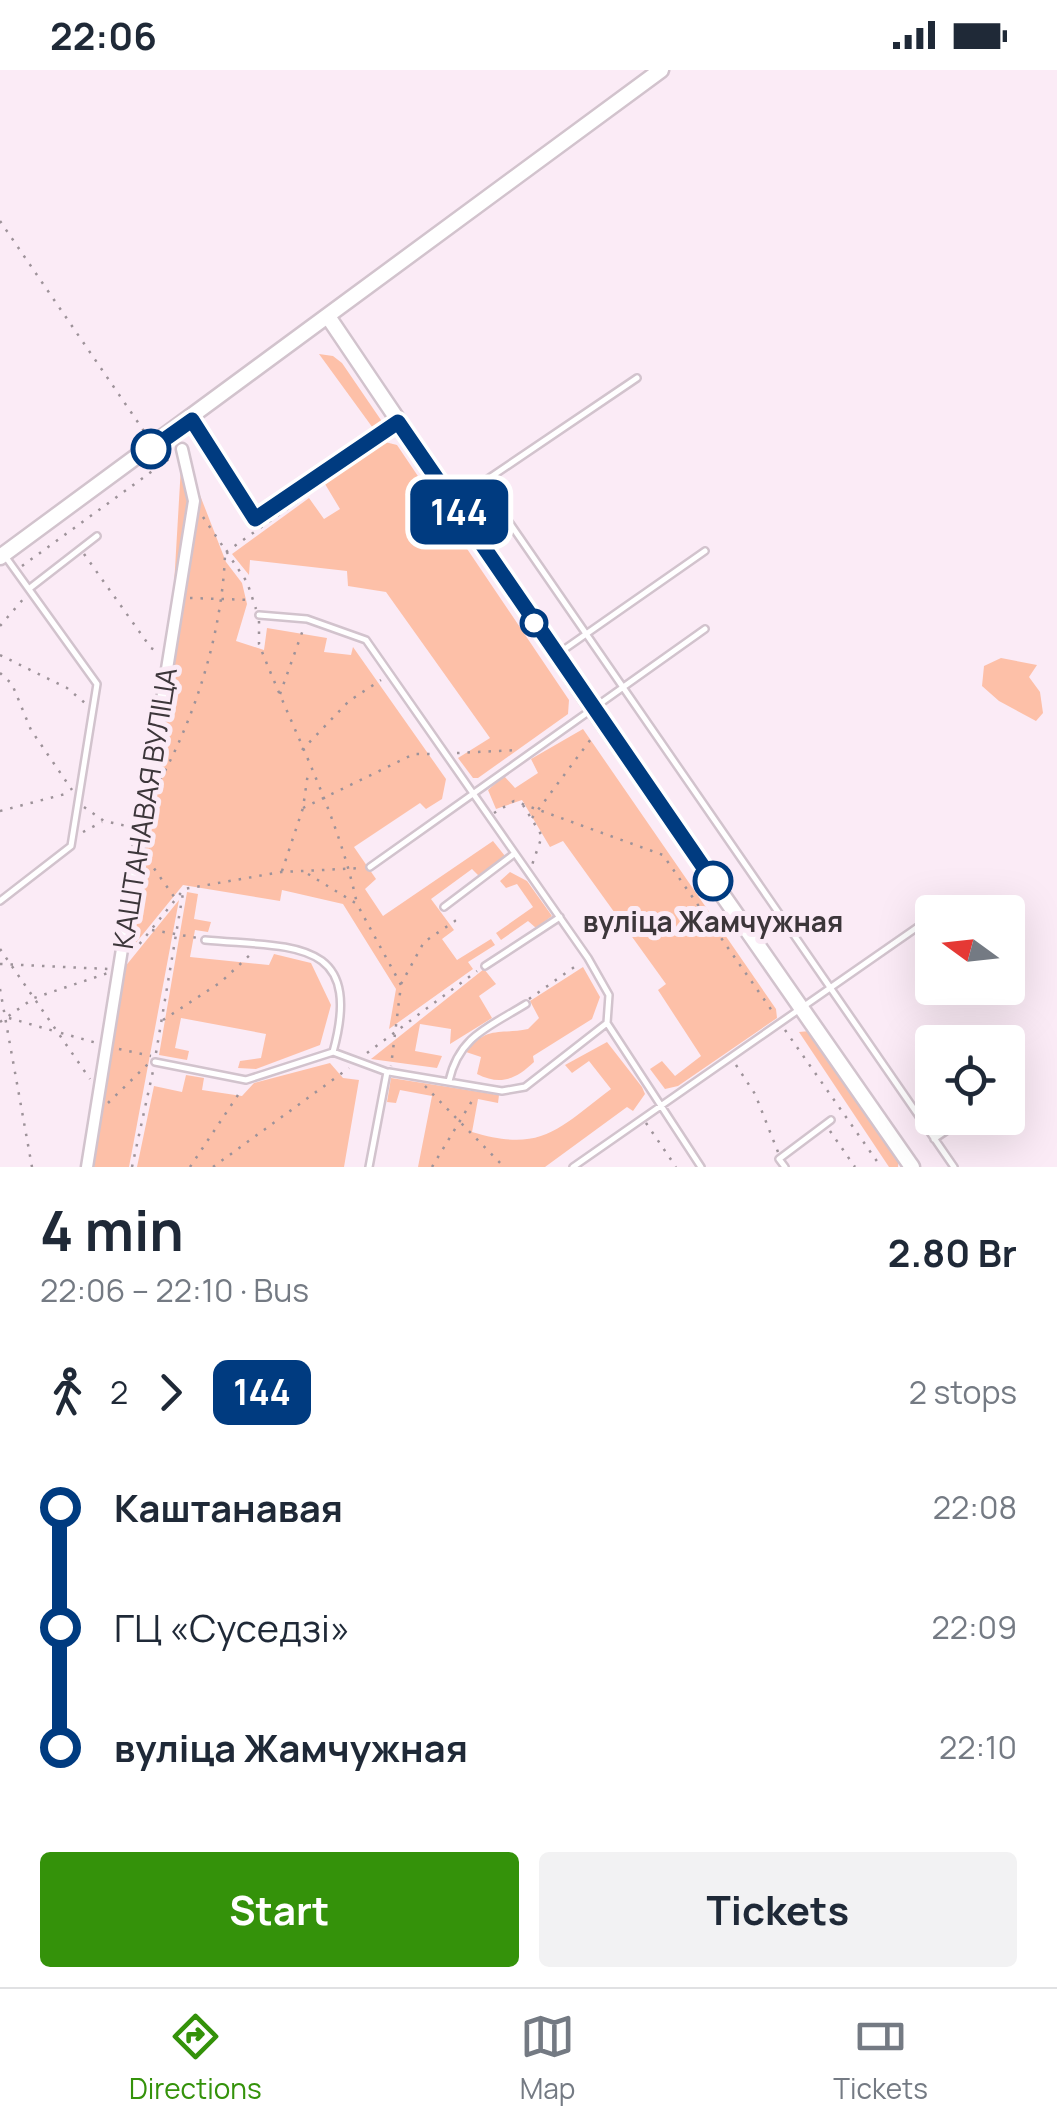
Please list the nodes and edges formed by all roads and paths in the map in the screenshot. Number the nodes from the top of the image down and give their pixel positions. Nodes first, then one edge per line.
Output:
1 (658, 71) edge
2 (0, 221) edge
3 (329, 318) junction
4 (636, 378) dead end
5 (192, 420) junction
6 (398, 422) junction
7 (172, 434) junction
8 (182, 449) joint
9 (317, 478) junction
10 (194, 501) junction
11 (97, 536) dead end
12 (80, 549) junction
13 (705, 551) dead end
14 (225, 553) junction
15 (2, 557) edge
16 (16, 570) junction
17 (30, 588) junction
18 (224, 597) junction
19 (176, 598) junction
20 (254, 600) junction
21 (258, 615) junction
22 (306, 619) junction
23 (0, 626) edge
24 (705, 629) dead end
25 (585, 636) junction
26 (0, 655) edge
27 (557, 655) junction
28 (168, 656) junction
29 (0, 673) edge
30 (390, 674) junction
31 (620, 686) junction
32 (279, 696) junction
33 (591, 706) junction
34 (94, 710) junction
35 (603, 723) junction
36 (531, 750) junction
37 (301, 752) junction
38 (447, 753) junction
39 (309, 768) junction
40 (160, 780) dead end
41 (474, 792) junction
42 (324, 798) junction
43 (80, 804) junction
44 (522, 804) junction
45 (303, 808) junction
46 (538, 809) junction
47 (0, 811) edge
48 (489, 817) junction
49 (532, 818) junction
50 (104, 822) junction
51 (142, 829) junction
52 (74, 836) junction
53 (139, 848) junction
54 (514, 854) junction
55 (370, 867) joint
56 (350, 869) junction
57 (281, 872) junction
58 (530, 872) junction
59 (306, 873) junction
60 (184, 889) junction
61 (176, 900) junction
62 (0, 901) edge
63 (356, 904) junction
64 (444, 907) joint
65 (560, 917) junction
66 (915, 929) edge
67 (151, 930) junction
68 (176, 934) junction
69 (205, 940) joint
70 (260, 945) junction
71 (0, 950) edge
72 (588, 958) junction
73 (0, 964) edge
74 (10, 965) junction
75 (485, 966) dead end
76 (119, 969) junction
77 (401, 985) junction
78 (0, 988) edge
79 (830, 989) junction
80 (34, 998) junction
81 (526, 1004) joint
82 (801, 1008) junction
83 (7, 1017) junction
84 (162, 1021) junction
85 (0, 1022) edge
86 (607, 1023) junction
87 (780, 1024) junction
88 (58, 1032) junction
89 (107, 1046) junction
90 (333, 1052) junction
91 (732, 1058) junction
92 (155, 1059) junction
93 (388, 1072) junction
94 (413, 1076) junction
95 (246, 1080) junction
96 (448, 1081) junction
97 (480, 1087) junction
98 (100, 1092) junction
99 (664, 1106) junction
100 (96, 1114) junction
101 (642, 1118) junction
102 (461, 1119) junction
103 (828, 1122) joint
104 (940, 1135) edge
105 (934, 1139) junction
106 (779, 1158) junction
107 (907, 1165) edge
108 (32, 1167) edge
109 (87, 1167) edge
110 (132, 1167) edge
111 (190, 1167) edge
112 (370, 1167) edge
113 (432, 1167) edge
114 (504, 1167) edge
115 (572, 1167) edge
116 (676, 1167) edge
117 (701, 1167) edge
118 (785, 1167) edge
119 (855, 1167) edge
120 (881, 1167) edge
121 (954, 1167) edge

1 - 3 main road
2 - 7 path
3 - 5 main road
3 - 6 main road
4 - 25 lane
5 - 7 main road
5 - 9 lane
6 - 9 lane
6 - 27 main road
7 - 15 main road
8 - 10 street, КАШТАНАВАЯ ВУЛІЦА
8 - 16 path
9 - 14 path
10 - 14 path
10 - 19 street, КАШТАНАВАЯ ВУЛІЦА
11 - 12 lane
12 - 17 lane
12 - 28 path
13 - 25 lane
14 - 18 path
14 - 20 path
15 - 16 lane
16 - 17 lane
17 - 23 path
17 - 34 lane
18 - 19 path
18 - 20 path
18 - 40 path
19 - 28 street, КАШТАНАВАЯ ВУЛІЦА
20 - 21 path
21 - 22 lane
21 - 32 path
22 - 30 lane
22 - 32 path
24 - 31 lane
25 - 27 lane
25 - 31 lane
26 - 34 path
27 - 33 main road
28 - 51 street, КАШТАНАВАЯ ВУЛІЦА
29 - 47 path
30 - 37 path
30 - 38 lane
31 - 33 lane
31 - 79 lane
32 - 37 path
33 - 35 main road
33 - 36 lane
34 - 43 lane
35 - 46 path
35 - 82 main road
36 - 38 path
36 - 41 lane
37 - 39 path
38 - 41 lane
38 - 42 path
39 - 42 path
39 - 45 path
41 - 48 lane
41 - 55 lane
42 - 45 path
42 - 56 path
43 - 50 path
43 - 52 lane
44 - 46 path
44 - 48 path
44 - 49 path
45 - 57 path
46 - 49 path
46 - 87 path
48 - 54 lane
49 - 58 path
50 - 51 path
50 - 52 path
51 - 53 street, КАШТАНАВАЯ ВУЛІЦА
52 - 62 lane
53 - 61 path
53 - 76 street, КАШТАНАВАЯ ВУЛІЦА
54 - 58 lane
54 - 64 lane
55 - 56 path
56 - 59 path
56 - 63 path
57 - 59 path
57 - 60 path
58 - 65 lane
59 - 63 path
60 - 61 path
60 - 68 path
61 - 67 path
63 - 77 path
64 - 77 path
65 - 72 lane
65 - 75 lane
66 - 79 lane
67 - 68 path
67 - 76 path
68 - 69 path
68 - 84 path
69 - 70 lane
70 - 84 path
70 - 90 lane
71 - 74 path
72 - 81 path
72 - 86 lane
73 - 74 path
74 - 76 path
74 - 80 path
76 - 80 path
76 - 89 street, КАШТАНАВАЯ ВУЛІЦА
77 - 93 path
78 - 83 path
79 - 82 lane
79 - 105 lane
80 - 83 path
80 - 88 path
81 - 96 lane
82 - 87 lane
82 - 107 main road
83 - 85 path
83 - 88 path
83 - 108 path
84 - 92 path
86 - 97 lane
86 - 99 lane
87 - 91 lane
87 - 120 path
88 - 89 path
88 - 98 path
89 - 92 path
89 - 98 street, КАШТАНАВАЯ ВУЛІЦА
90 - 93 lane
90 - 95 lane
91 - 99 lane
91 - 106 path
92 - 95 lane
92 - 100 path
92 - 110 path
93 - 94 lane
93 - 112 lane
94 - 96 lane
94 - 102 path
95 - 111 path
96 - 97 lane
97 - 102 path
98 - 100 street, КАШТАНАВАЯ ВУЛІЦА
99 - 101 lane
99 - 117 lane
100 - 109 street, КАШТАНАВАЯ ВУЛІЦА
101 - 115 lane
101 - 116 path
102 - 113 path
102 - 114 path
103 - 106 lane
103 - 119 path
104 - 105 lane
105 - 121 lane
106 - 118 lane

